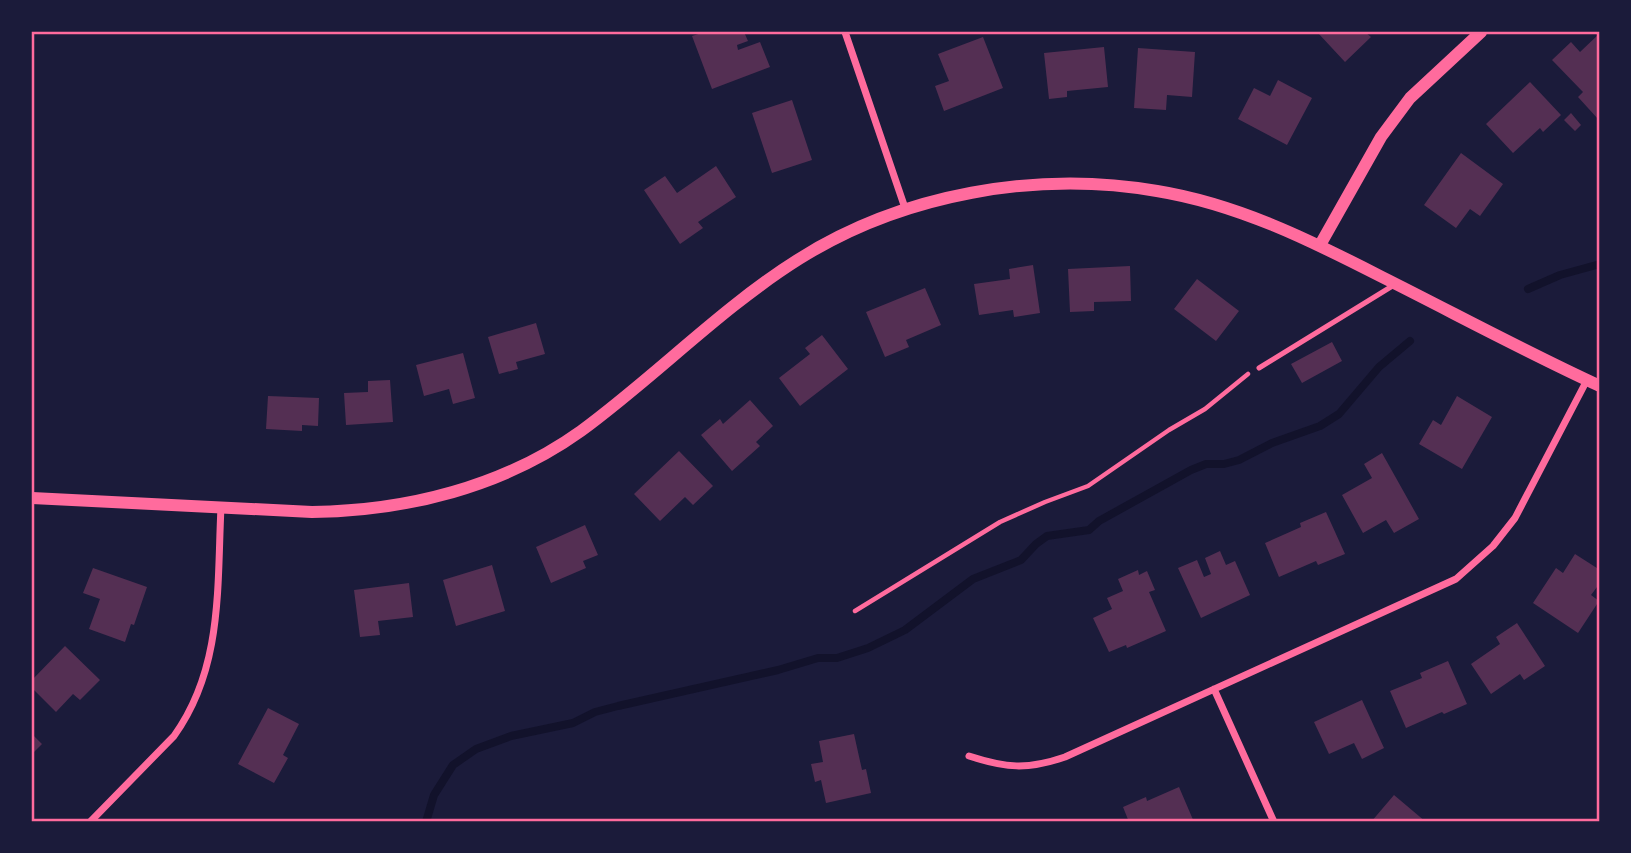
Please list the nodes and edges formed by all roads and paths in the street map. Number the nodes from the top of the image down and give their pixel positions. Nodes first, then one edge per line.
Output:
1 (845, 32) edge
2 (1481, 32) edge
3 (905, 208) junction
4 (1320, 245) junction
5 (1396, 284) junction
6 (1259, 368) joint
7 (1593, 383) edge
8 (32, 498) edge
9 (221, 508) junction
10 (855, 611) dead end
11 (1214, 689) junction
12 (969, 757) dead end
13 (90, 821) edge
14 (1274, 821) edge

1 - 3 street
2 - 4 street
3 - 4 street
3 - 9 street
4 - 5 street
5 - 6 lane
5 - 7 street
6 - 10 path
7 - 11 street
8 - 9 street
9 - 13 street
11 - 12 street
11 - 14 street

